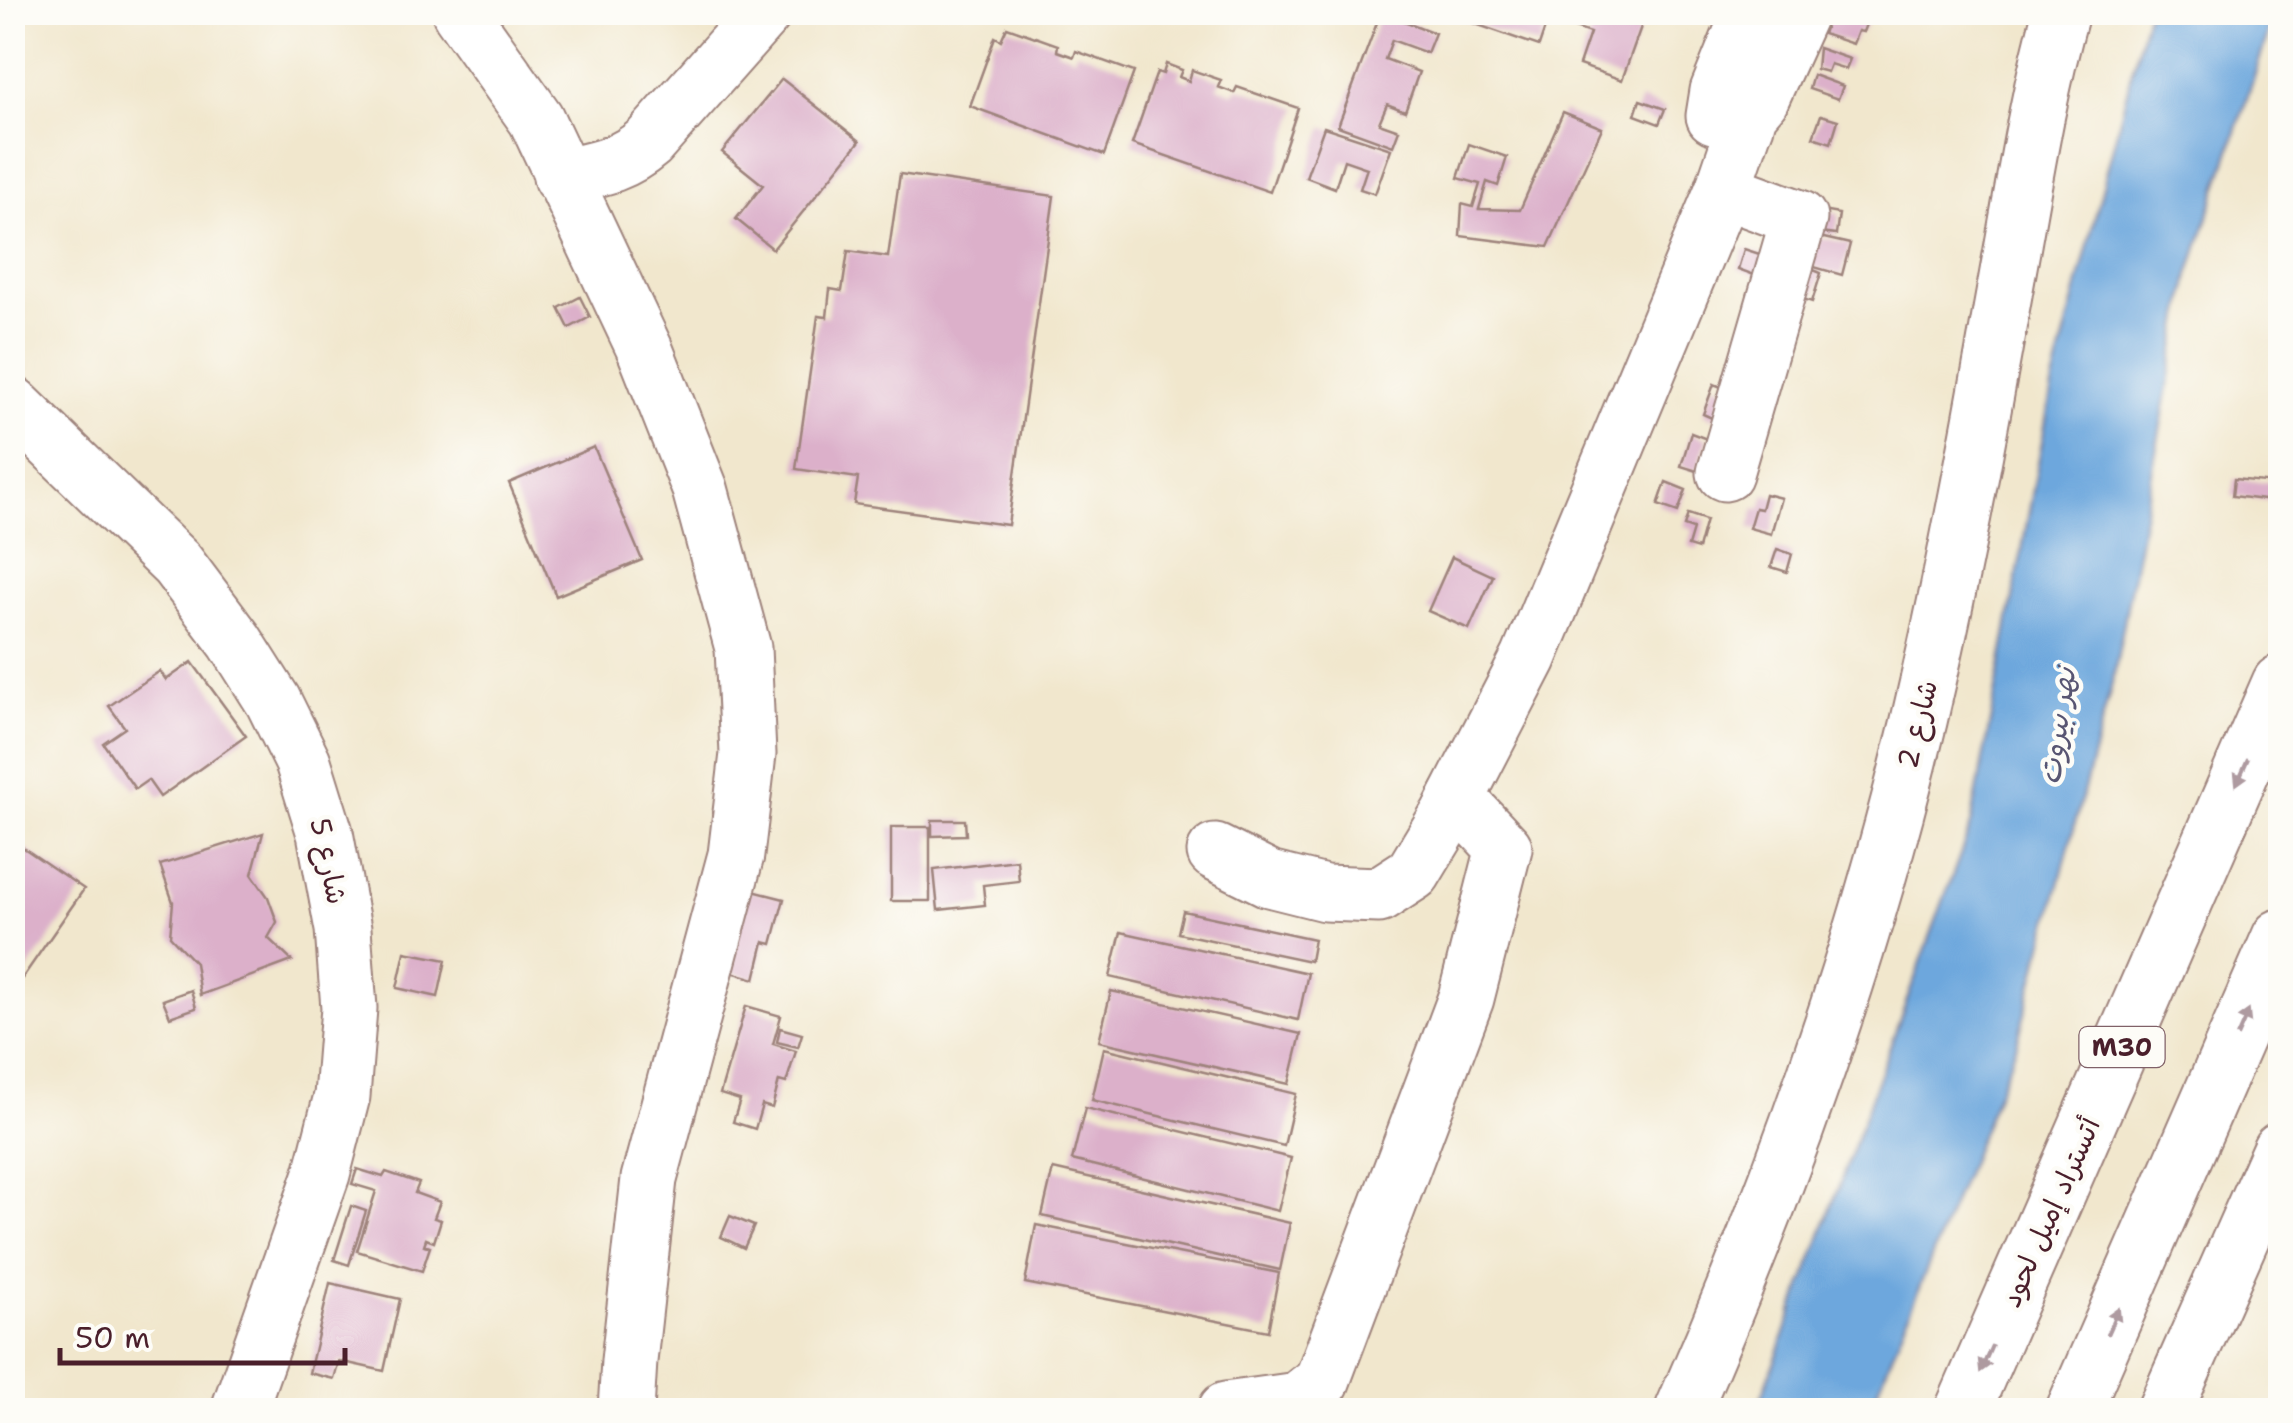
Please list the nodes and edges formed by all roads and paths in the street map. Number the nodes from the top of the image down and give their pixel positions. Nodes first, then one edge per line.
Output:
1 (460, 12) edge
2 (764, 12) edge
3 (1750, 12) edge
4 (1800, 12) edge
5 (2061, 12) edge
6 (1746, 124) junction
7 (560, 177) junction
8 (1723, 190) junction
9 (12, 404) edge
10 (1725, 473) dead end
11 (2280, 683) edge
12 (1457, 798) junction
13 (1215, 852) dead end
14 (2280, 937) edge
15 (2280, 1150) edge
16 (238, 1410) edge
17 (626, 1410) edge
18 (1226, 1410) edge
19 (1683, 1410) edge
20 (1963, 1410) edge
21 (2074, 1410) edge
22 (2165, 1410) edge

1 - 7 main road
2 - 7 main road
3 - 6 main road
4 - 6 main road
5 - 19 main road, شارع 2
6 - 8 main road
7 - 17 main road
8 - 10 main road
8 - 12 main road
9 - 16 main road, شارع 5
11 -> 20 main road, أتستراد إميل لحود / M30
12 - 13 main road
12 - 18 main road
21 -> 14 main road
15 - 22 main road

